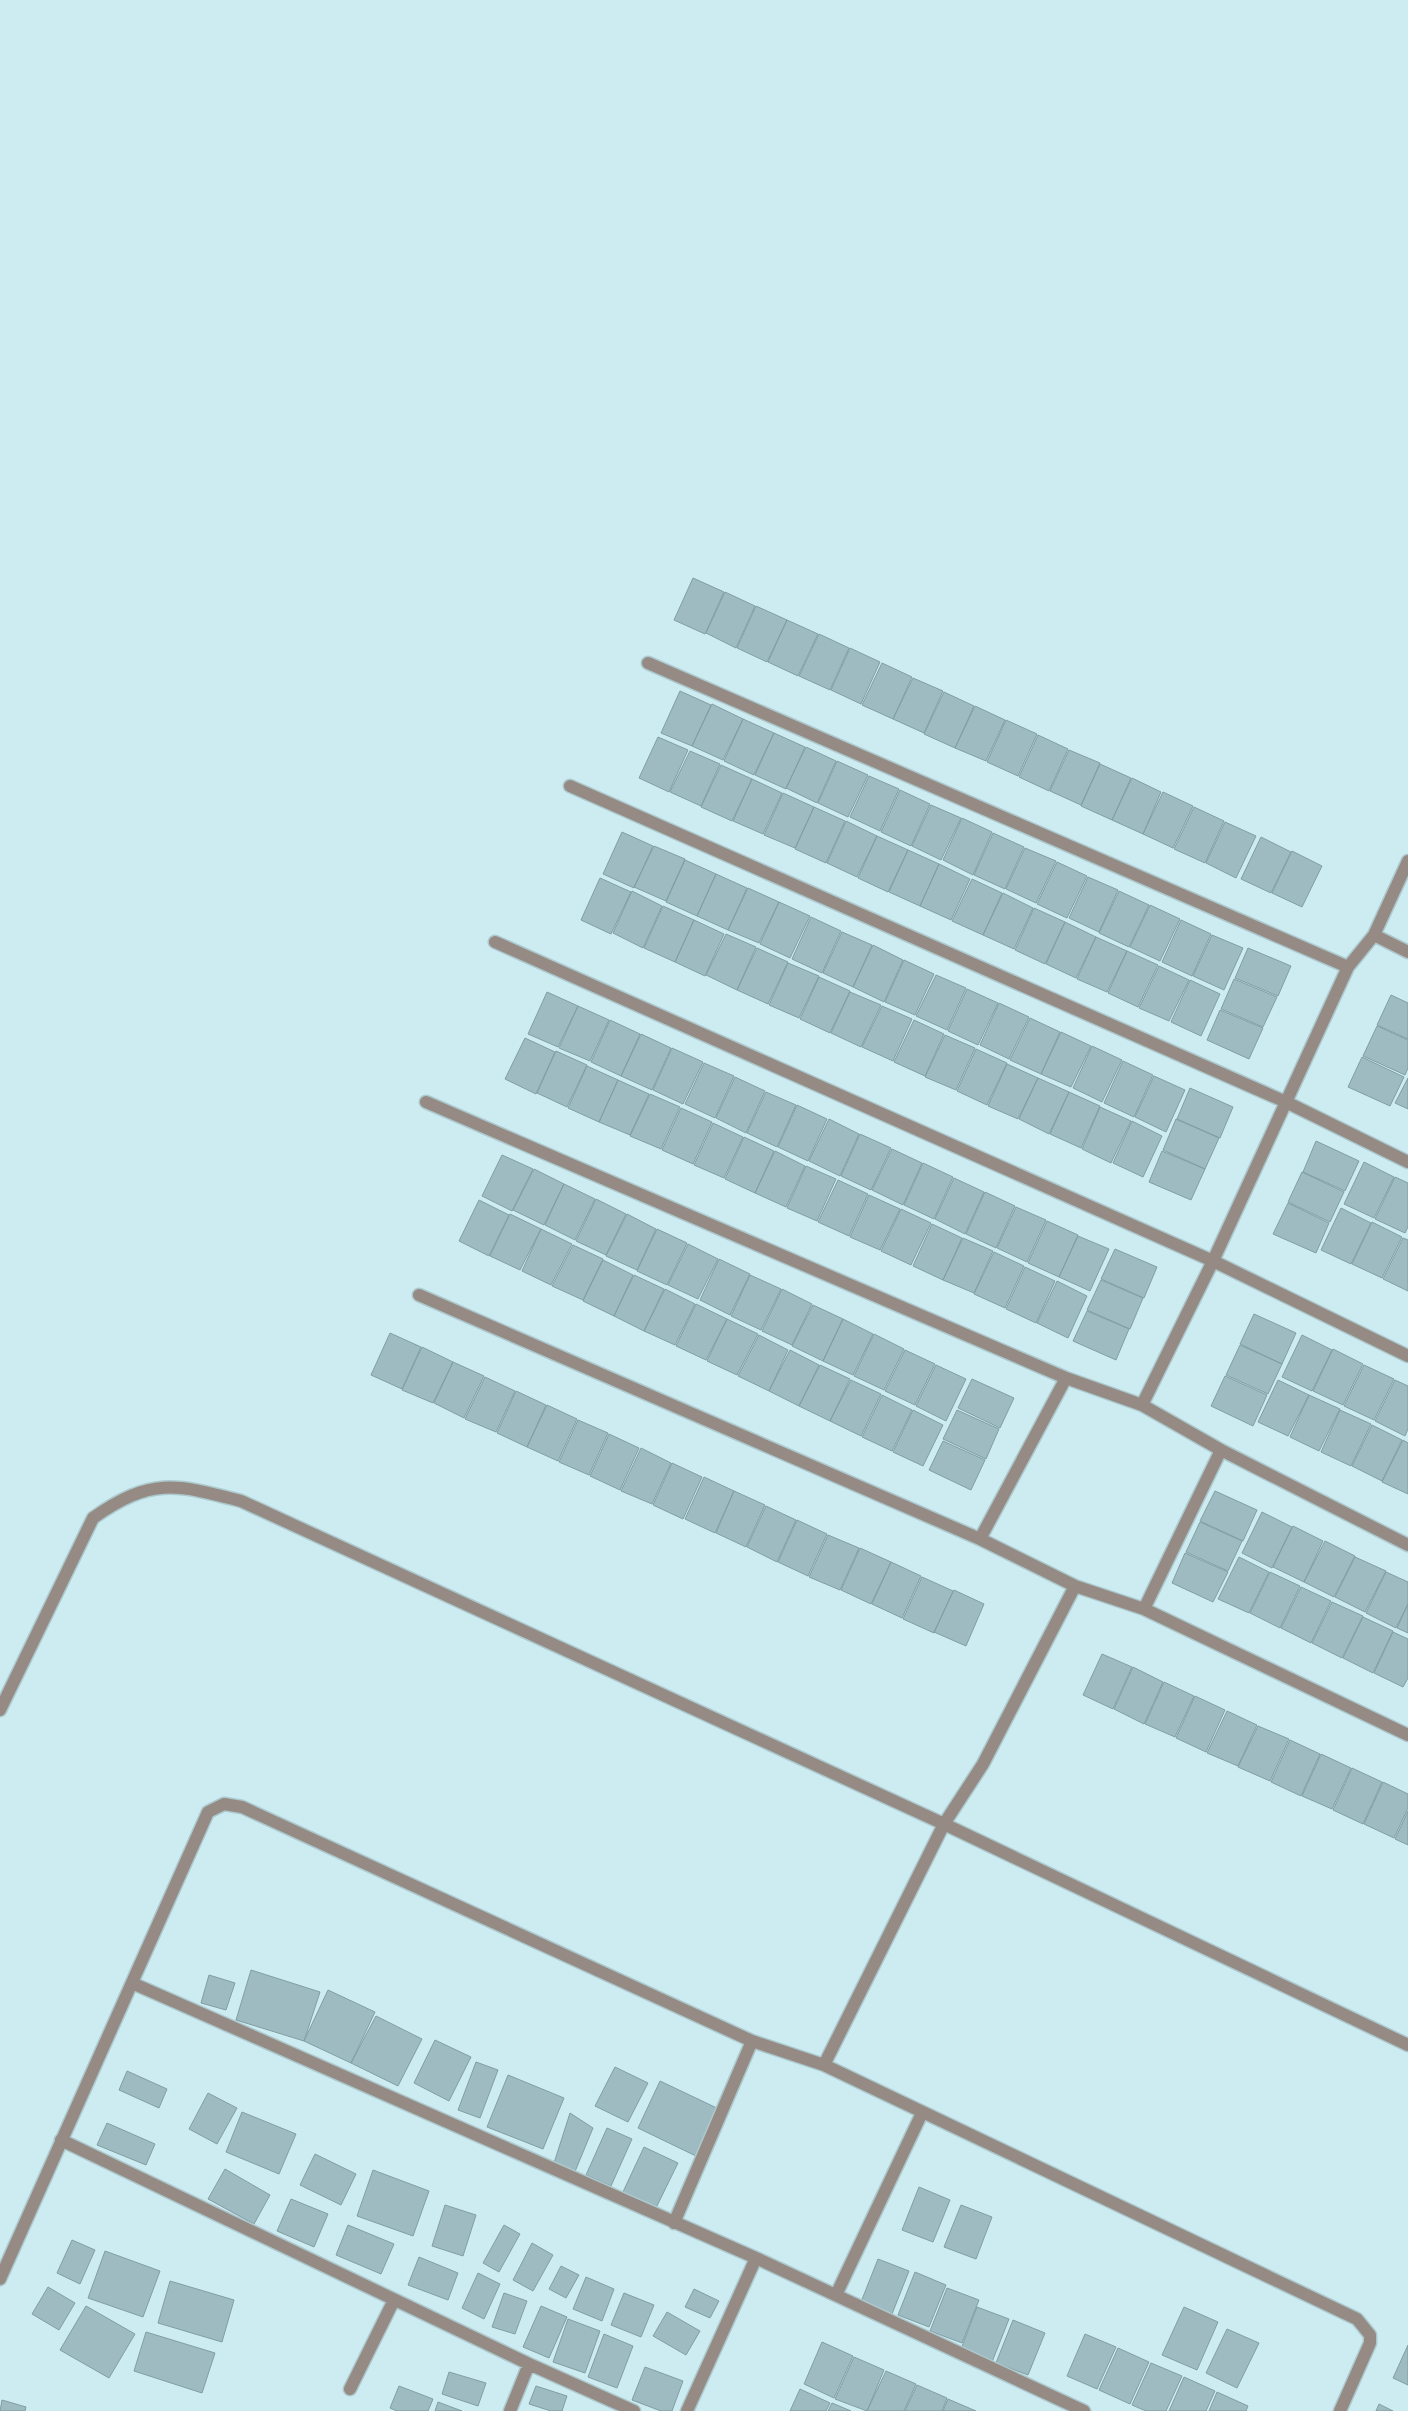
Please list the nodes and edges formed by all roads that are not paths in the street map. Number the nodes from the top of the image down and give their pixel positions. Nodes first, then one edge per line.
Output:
1 (648, 663) dead end
2 (570, 786) dead end
3 (1408, 862) edge
4 (1374, 935) junction
5 (495, 942) dead end
6 (1408, 952) edge
7 (1348, 967) junction
8 (426, 1102) dead end
9 (1286, 1102) junction
10 (1408, 1162) edge
11 (1213, 1261) junction
12 (419, 1295) dead end
13 (1408, 1356) edge
14 (1066, 1378) junction
15 (1142, 1405) junction
16 (1221, 1450) junction
17 (980, 1539) junction
18 (1408, 1544) edge
19 (1075, 1586) junction
20 (1144, 1609) junction
21 (0, 1710) edge
22 (1408, 1736) edge
23 (944, 1824) junction
24 (132, 1983) junction
25 (752, 2041) junction
26 (1408, 2045) edge
27 (824, 2065) junction
28 (922, 2113) junction
29 (61, 2140) junction
30 (674, 2223) junction
31 (756, 2258) junction
32 (0, 2279) edge
33 (836, 2295) junction
34 (394, 2300) junction
35 (529, 2364) junction
36 (350, 2390) dead end
37 (510, 2411) edge
38 (634, 2411) edge
39 (687, 2411) edge
40 (1084, 2411) edge
41 (1340, 2411) edge

1 - 7 street
2 - 9 street
3 - 4 street
4 - 6 street
4 - 7 street
5 - 11 street
7 - 9 street
8 - 14 street
9 - 10 street
9 - 11 street
11 - 13 street
11 - 15 street
12 - 17 street
14 - 15 street
14 - 17 street
15 - 16 street
16 - 18 street
16 - 20 street
17 - 19 street
19 - 20 street
19 - 23 street
20 - 22 street
21 - 23 street
23 - 26 street
23 - 27 street
24 - 25 street
24 - 29 street
24 - 30 street
25 - 27 street
25 - 30 street
27 - 28 street
28 - 33 street
28 - 41 street
29 - 32 street
29 - 34 street
30 - 31 street
31 - 33 street
31 - 39 street
33 - 40 street
34 - 35 street
34 - 36 street
35 - 37 street
35 - 38 street

